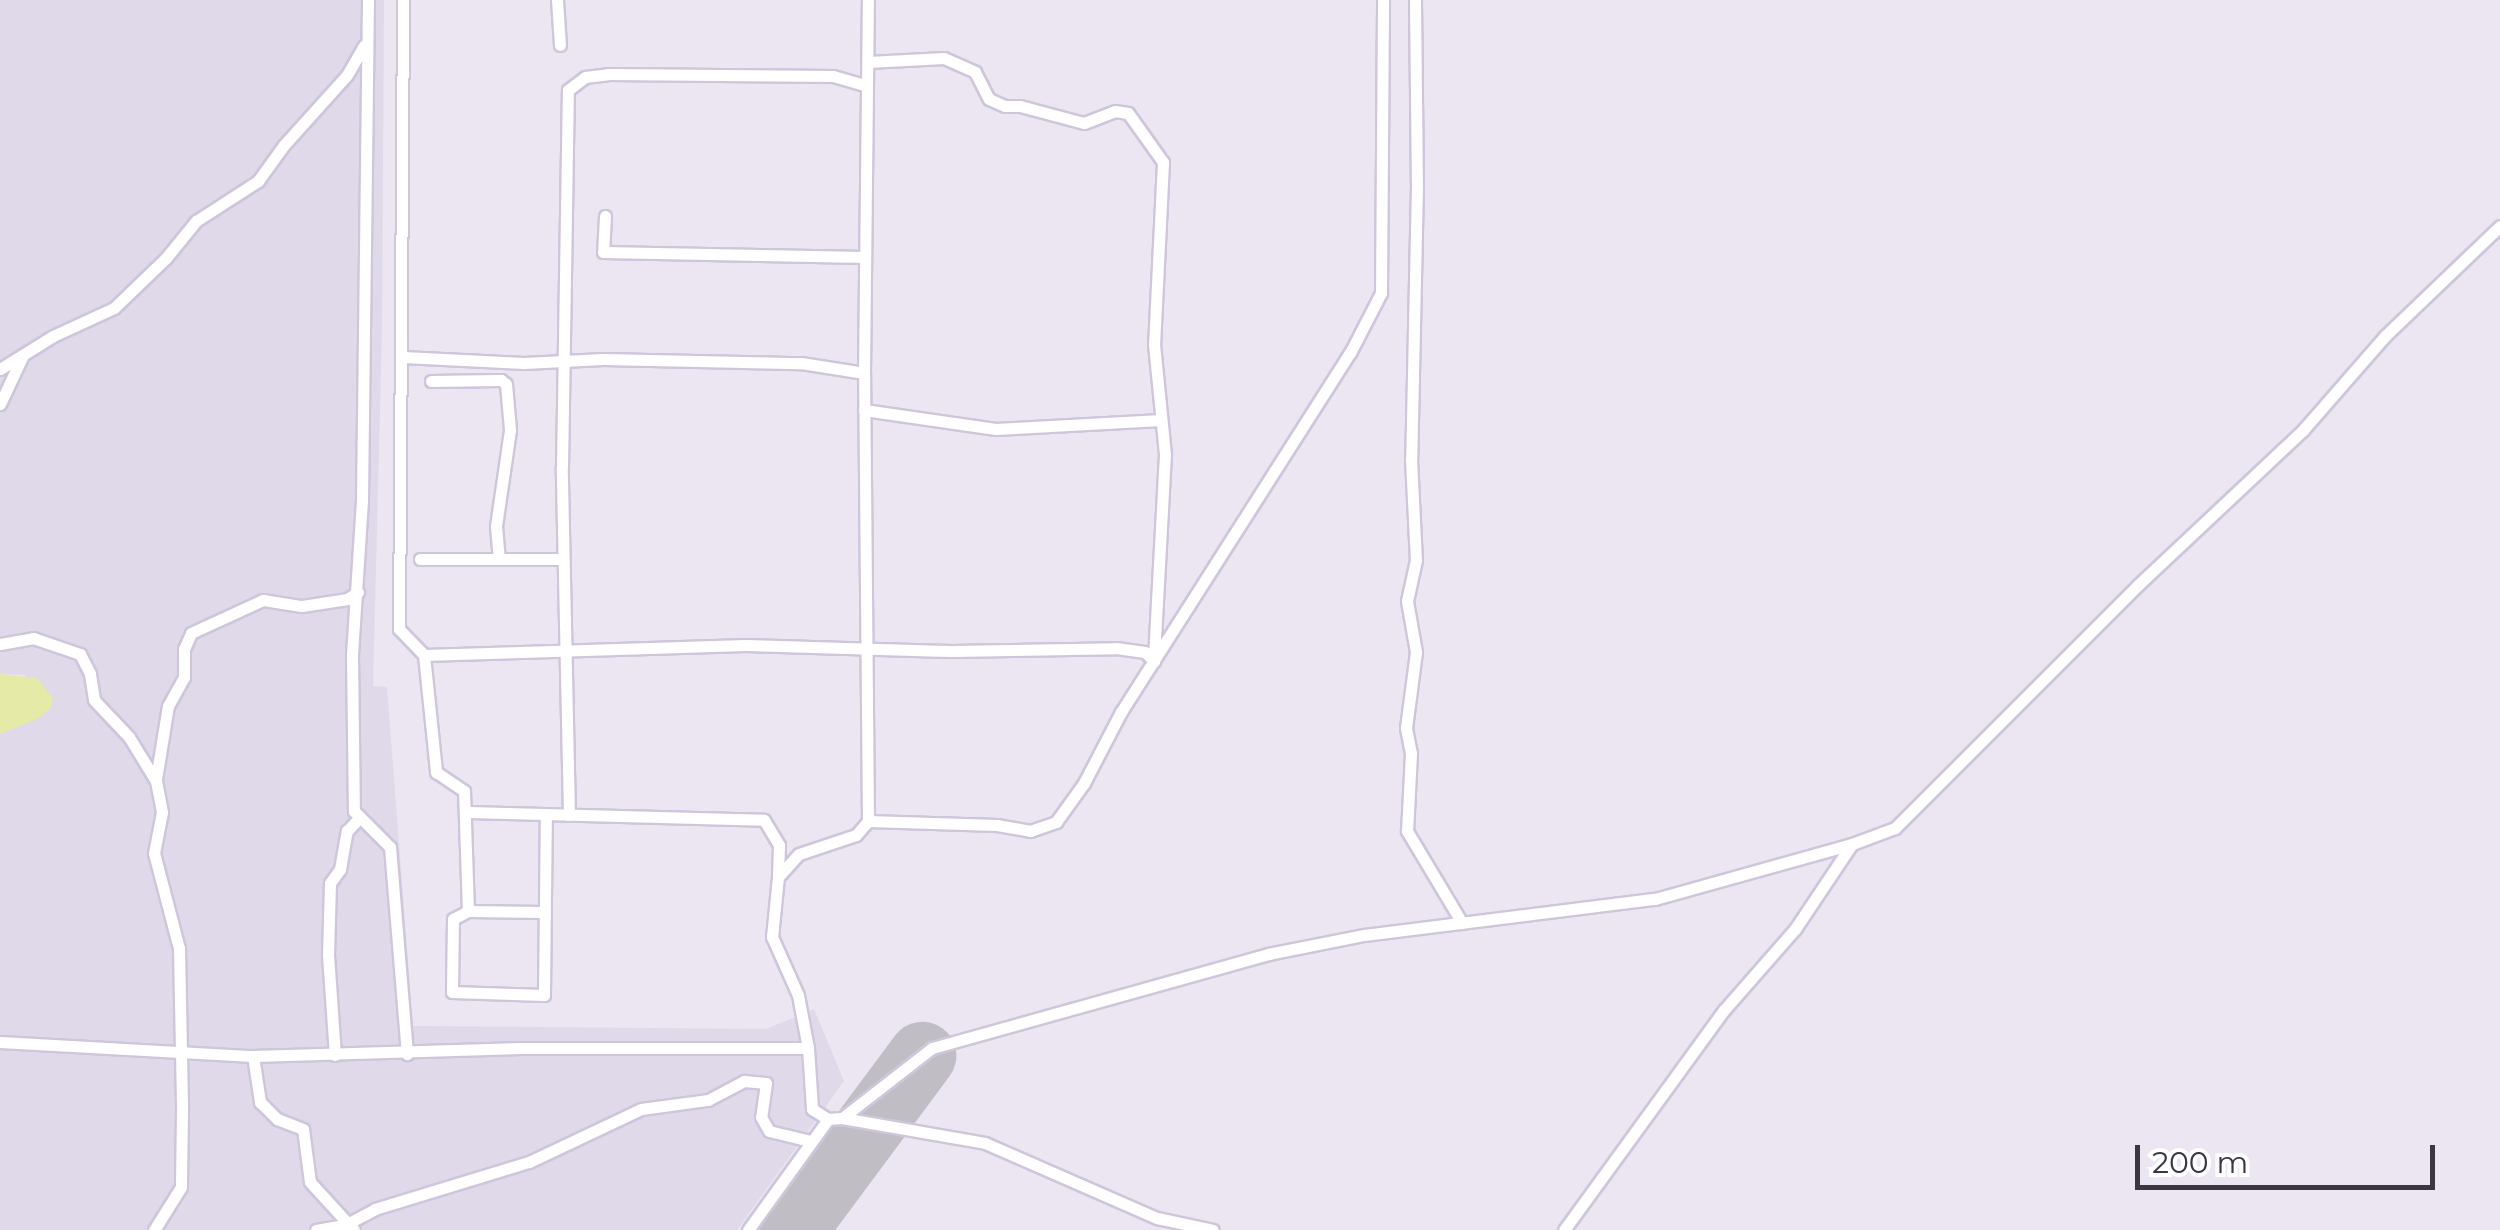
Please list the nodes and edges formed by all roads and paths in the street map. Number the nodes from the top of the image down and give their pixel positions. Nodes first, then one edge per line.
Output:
1 (368, 0) edge
2 (403, 0) edge
3 (558, 0) edge
4 (868, 0) edge
5 (1383, 0) edge
6 (1415, 0) edge
7 (560, 45) dead end
8 (364, 46) junction
9 (868, 62) junction
10 (868, 86) junction
11 (604, 216) dead end
12 (2500, 226) edge
13 (865, 257) junction
14 (0, 352) edge
15 (18, 357) junction
16 (404, 357) junction
17 (565, 361) junction
18 (0, 369) edge
19 (864, 374) junction
20 (432, 381) dead end
21 (0, 404) edge
22 (864, 410) junction
23 (1161, 420) junction
24 (420, 559) dead end
25 (499, 559) junction
26 (562, 559) junction
27 (358, 592) junction
28 (0, 644) edge
29 (865, 649) junction
30 (568, 651) junction
31 (424, 655) junction
32 (1154, 661) junction
33 (156, 781) junction
34 (468, 812) junction
35 (546, 814) junction
36 (569, 815) junction
37 (359, 818) junction
38 (868, 821) junction
39 (1852, 844) junction
40 (778, 877) junction
41 (468, 910) junction
42 (543, 912) junction
43 (1462, 923) junction
44 (0, 1042) edge
45 (808, 1048) junction
46 (179, 1052) junction
47 (407, 1054) junction
48 (335, 1055) junction
49 (253, 1056) junction
50 (835, 1119) junction
51 (810, 1141) junction
52 (349, 1228) edge
53 (154, 1230) edge
54 (316, 1230) edge
55 (748, 1230) edge
56 (1213, 1230) edge
57 (1564, 1230) edge

1 - 8 street
2 - 16 street
3 - 7 street
4 - 9 street
5 - 32 street
6 - 43 street
8 - 15 street
8 - 27 street
9 - 10 street
9 - 23 street
10 - 13 street
10 - 17 street
11 - 13 street
12 - 39 street
13 - 19 street
14 - 15 street
15 - 18 street
15 - 21 street
16 - 17 street
16 - 31 street
17 - 19 street
17 - 26 street
19 - 22 street
20 - 25 street
22 - 23 street
22 - 29 street
23 - 32 street
24 - 25 street
25 - 26 street
26 - 30 street
27 - 33 street
27 - 37 street
28 - 33 street
29 - 30 street
29 - 32 street
29 - 38 street
30 - 31 street
30 - 36 street
31 - 34 street
32 - 38 street
33 - 46 street
34 - 35 street
34 - 41 street
35 - 36 street
35 - 42 street
36 - 40 street
37 - 47 street
37 - 48 street
38 - 40 street
39 - 43 street
39 - 57 street
40 - 45 street
41 - 42 street
41 - 42 street
43 - 50 street
44 - 46 street
45 - 47 street
45 - 50 street
46 - 49 street
46 - 53 street
47 - 48 street
48 - 49 street
49 - 52 street
50 - 51 street
50 - 56 street
51 - 52 street
51 - 55 street
52 - 54 street

